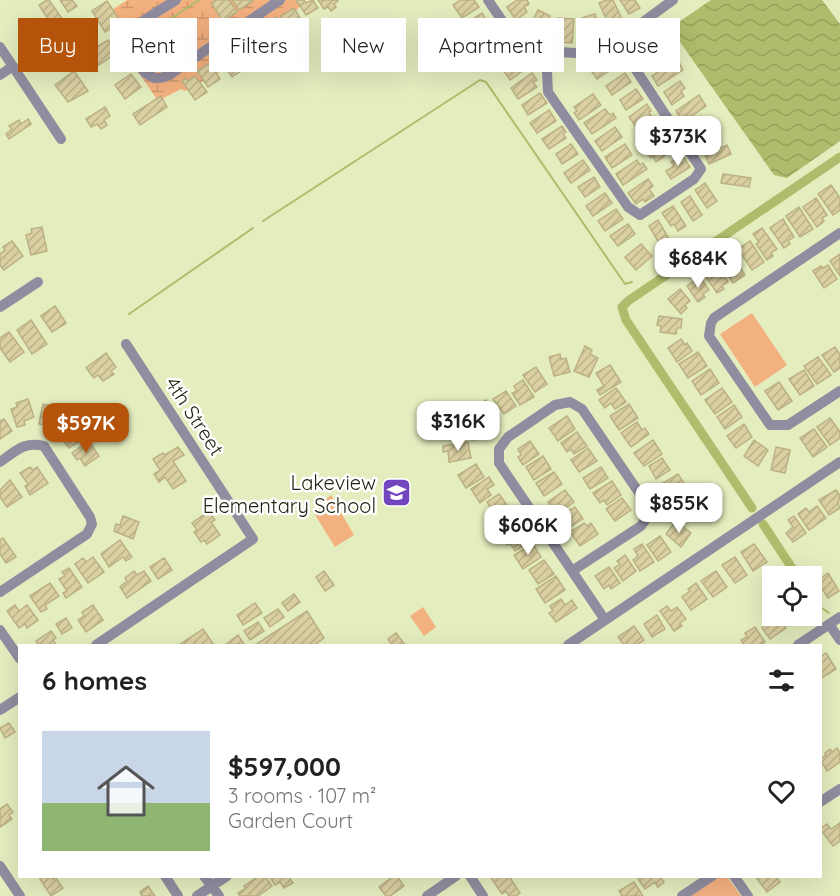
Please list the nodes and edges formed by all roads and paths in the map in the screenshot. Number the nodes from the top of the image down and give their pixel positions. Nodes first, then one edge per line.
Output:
1 (176, 0) edge
2 (280, 0) edge
3 (488, 0) edge
4 (673, 0) edge
5 (500, 18) edge
6 (648, 18) edge
7 (0, 47) edge
8 (13, 66) junction
9 (547, 72) edge
10 (637, 72) edge
11 (0, 75) edge
12 (61, 139) dead end
13 (840, 232) edge
14 (38, 282) dead end
15 (0, 307) edge
16 (126, 344) dead end
17 (840, 391) edge
18 (0, 462) edge
19 (840, 462) edge
20 (572, 572) junction
21 (0, 592) edge
22 (840, 617) edge
23 (605, 620) junction
24 (829, 624) junction
25 (0, 630) edge
26 (840, 640) edge
27 (97, 644) edge
28 (569, 644) edge
29 (799, 644) edge
30 (18, 655) edge
31 (18, 698) edge
32 (0, 710) edge
33 (840, 789) edge
34 (822, 801) edge
35 (0, 866) edge
36 (166, 878) edge
37 (206, 878) edge
38 (223, 878) edge
39 (453, 878) edge
40 (471, 878) edge
41 (709, 878) edge
42 (735, 878) edge
43 (212, 886) junction
44 (20, 896) edge
45 (178, 896) edge
46 (197, 896) edge
47 (219, 896) edge
48 (426, 896) edge
49 (483, 896) edge
50 (682, 896) edge
51 (748, 896) edge

1 - 2 street
3 - 5 street
4 - 6 street
7 - 8 street
8 - 11 street
8 - 12 street
9 - 10 street
13 - 17 street
14 - 15 street
16 - 27 street, 4th Street
18 - 21 street
19 - 23 street
20 - 20 street
20 - 23 street
22 - 24 street
23 - 28 street
24 - 26 street
24 - 29 street
25 - 30 street
31 - 32 street
33 - 34 street
35 - 44 street
36 - 45 street
37 - 43 street
38 - 43 street
39 - 48 street
40 - 49 street
41 - 50 street
42 - 51 street
43 - 46 street
43 - 47 street

